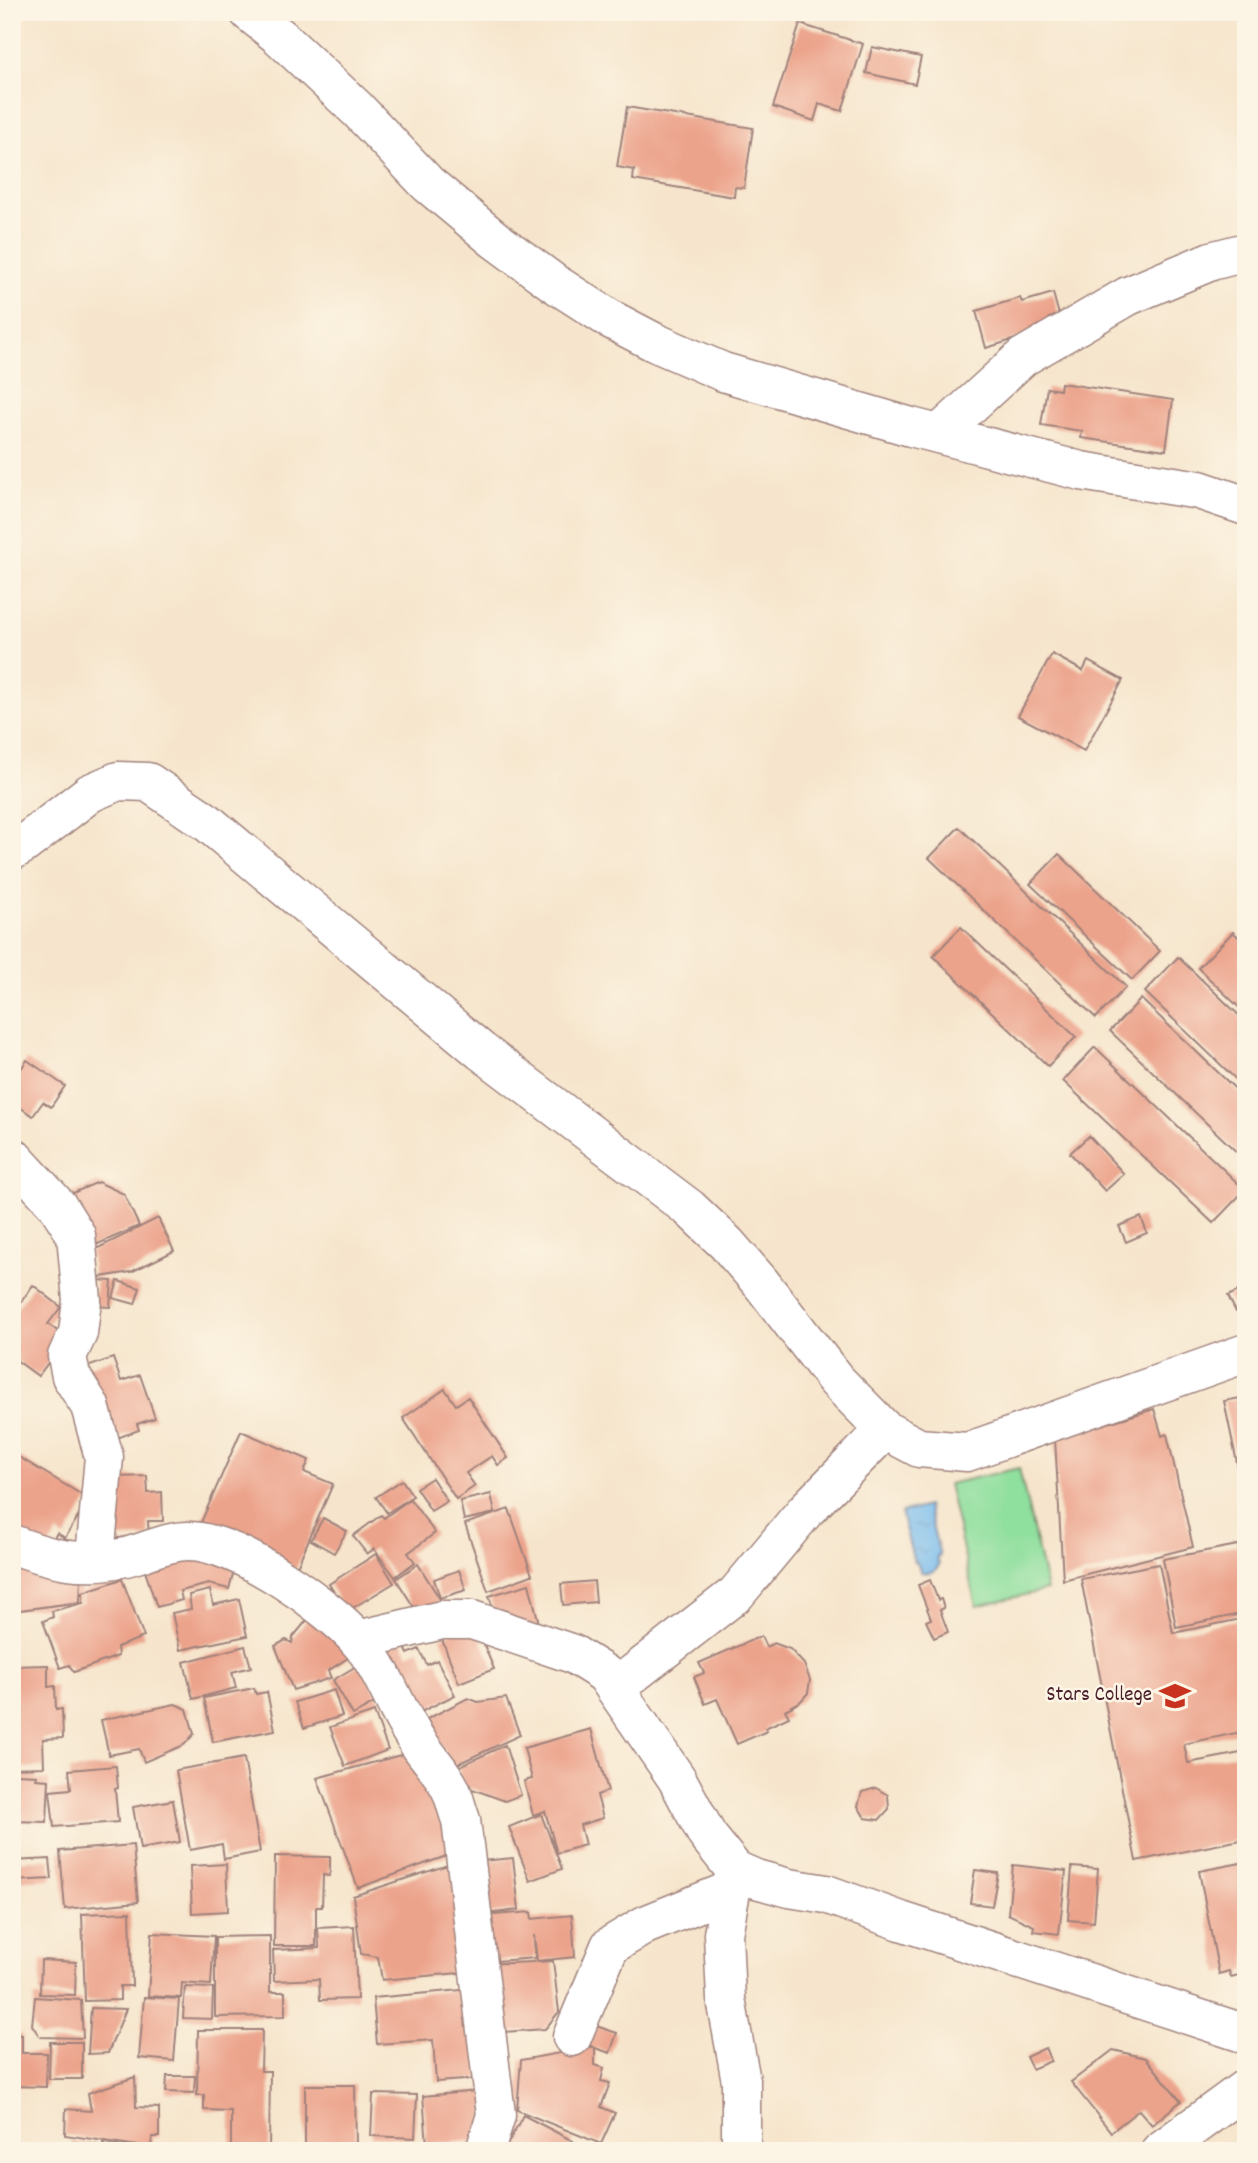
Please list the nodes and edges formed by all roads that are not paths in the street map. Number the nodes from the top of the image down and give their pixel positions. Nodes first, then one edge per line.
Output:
1 (248, 12) edge
2 (1246, 252) edge
3 (939, 434) junction
4 (1246, 506) edge
5 (12, 851) edge
6 (12, 1156) edge
7 (1246, 1353) edge
8 (885, 1430) junction
9 (12, 1544) edge
10 (93, 1561) junction
11 (358, 1640) junction
12 (615, 1688) junction
13 (733, 1880) junction
14 (1246, 2034) edge
15 (572, 2037) dead end
16 (1246, 2088) edge
17 (485, 2151) edge
18 (741, 2151) edge
19 (1160, 2151) edge

1 - 3 street
2 - 3 street
3 - 4 street
5 - 8 street
6 - 10 street
7 - 8 street
8 - 12 street
9 - 10 street
10 - 11 street
11 - 12 street
11 - 17 street
12 - 13 street
13 - 14 street
13 - 15 street
13 - 18 street
16 - 19 street

